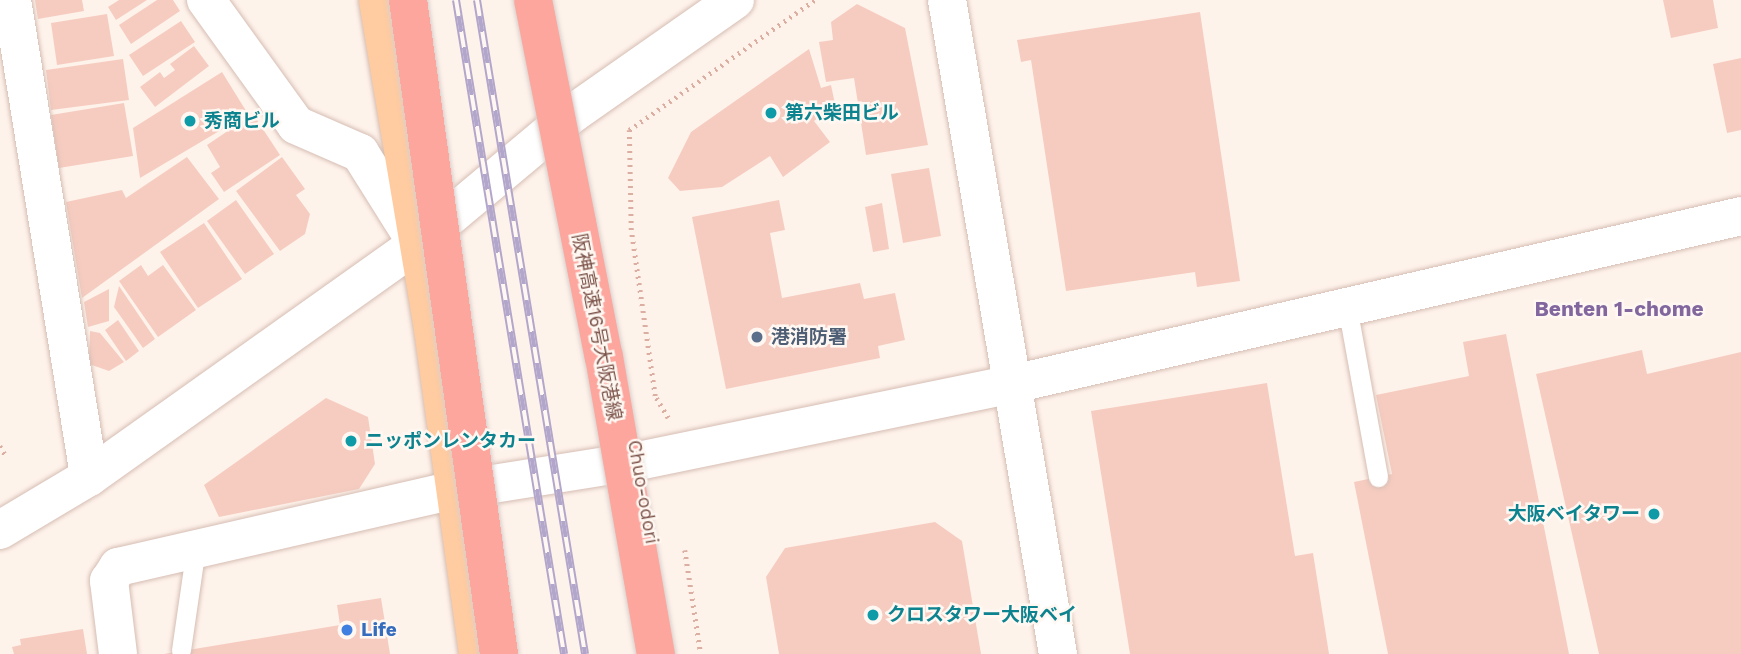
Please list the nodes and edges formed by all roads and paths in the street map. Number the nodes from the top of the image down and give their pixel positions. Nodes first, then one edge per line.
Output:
1 (12, 0) edge
2 (206, 0) edge
3 (378, 0) edge
4 (408, 0) edge
5 (533, 0) edge
6 (549, 0) edge
7 (735, 0) edge
8 (815, 0) edge
9 (947, 0) edge
10 (572, 114) junction
11 (1741, 216) edge
12 (417, 244) junction
13 (1347, 306) junction
14 (1013, 384) junction
15 (675, 430) dead end
16 (0, 446) edge
17 (6, 456) dead end
18 (638, 461) junction
19 (89, 477) junction
20 (1378, 477) dead end
21 (455, 490) junction
22 (0, 530) edge
23 (196, 547) junction
24 (685, 550) dead end
25 (181, 650) dead end
26 (118, 654) edge
27 (478, 654) edge
28 (499, 654) edge
29 (656, 654) edge
30 (673, 654) edge
31 (701, 654) edge
32 (1058, 654) edge

1 - 19 street
2 - 12 street
3 - 12 main road
4 - 28 highway, bridge
5 - 29 highway, 阪神高速16号大阪港線, bridge
6 - 10 main road, Chuo-odori
7 - 10 street
8 - 15 path
9 - 14 street
10 - 12 street
10 - 18 main road, Chuo-odori
11 - 13 street
12 - 19 street
12 - 21 main road
13 - 14 street
13 - 20 lane
14 - 18 street
14 - 32 street
16 - 17 path
18 - 21 street
18 - 30 main road, Chuo-odori
19 - 22 street
21 - 23 street
21 - 27 main road
23 - 25 lane
23 - 26 street
24 - 31 path

